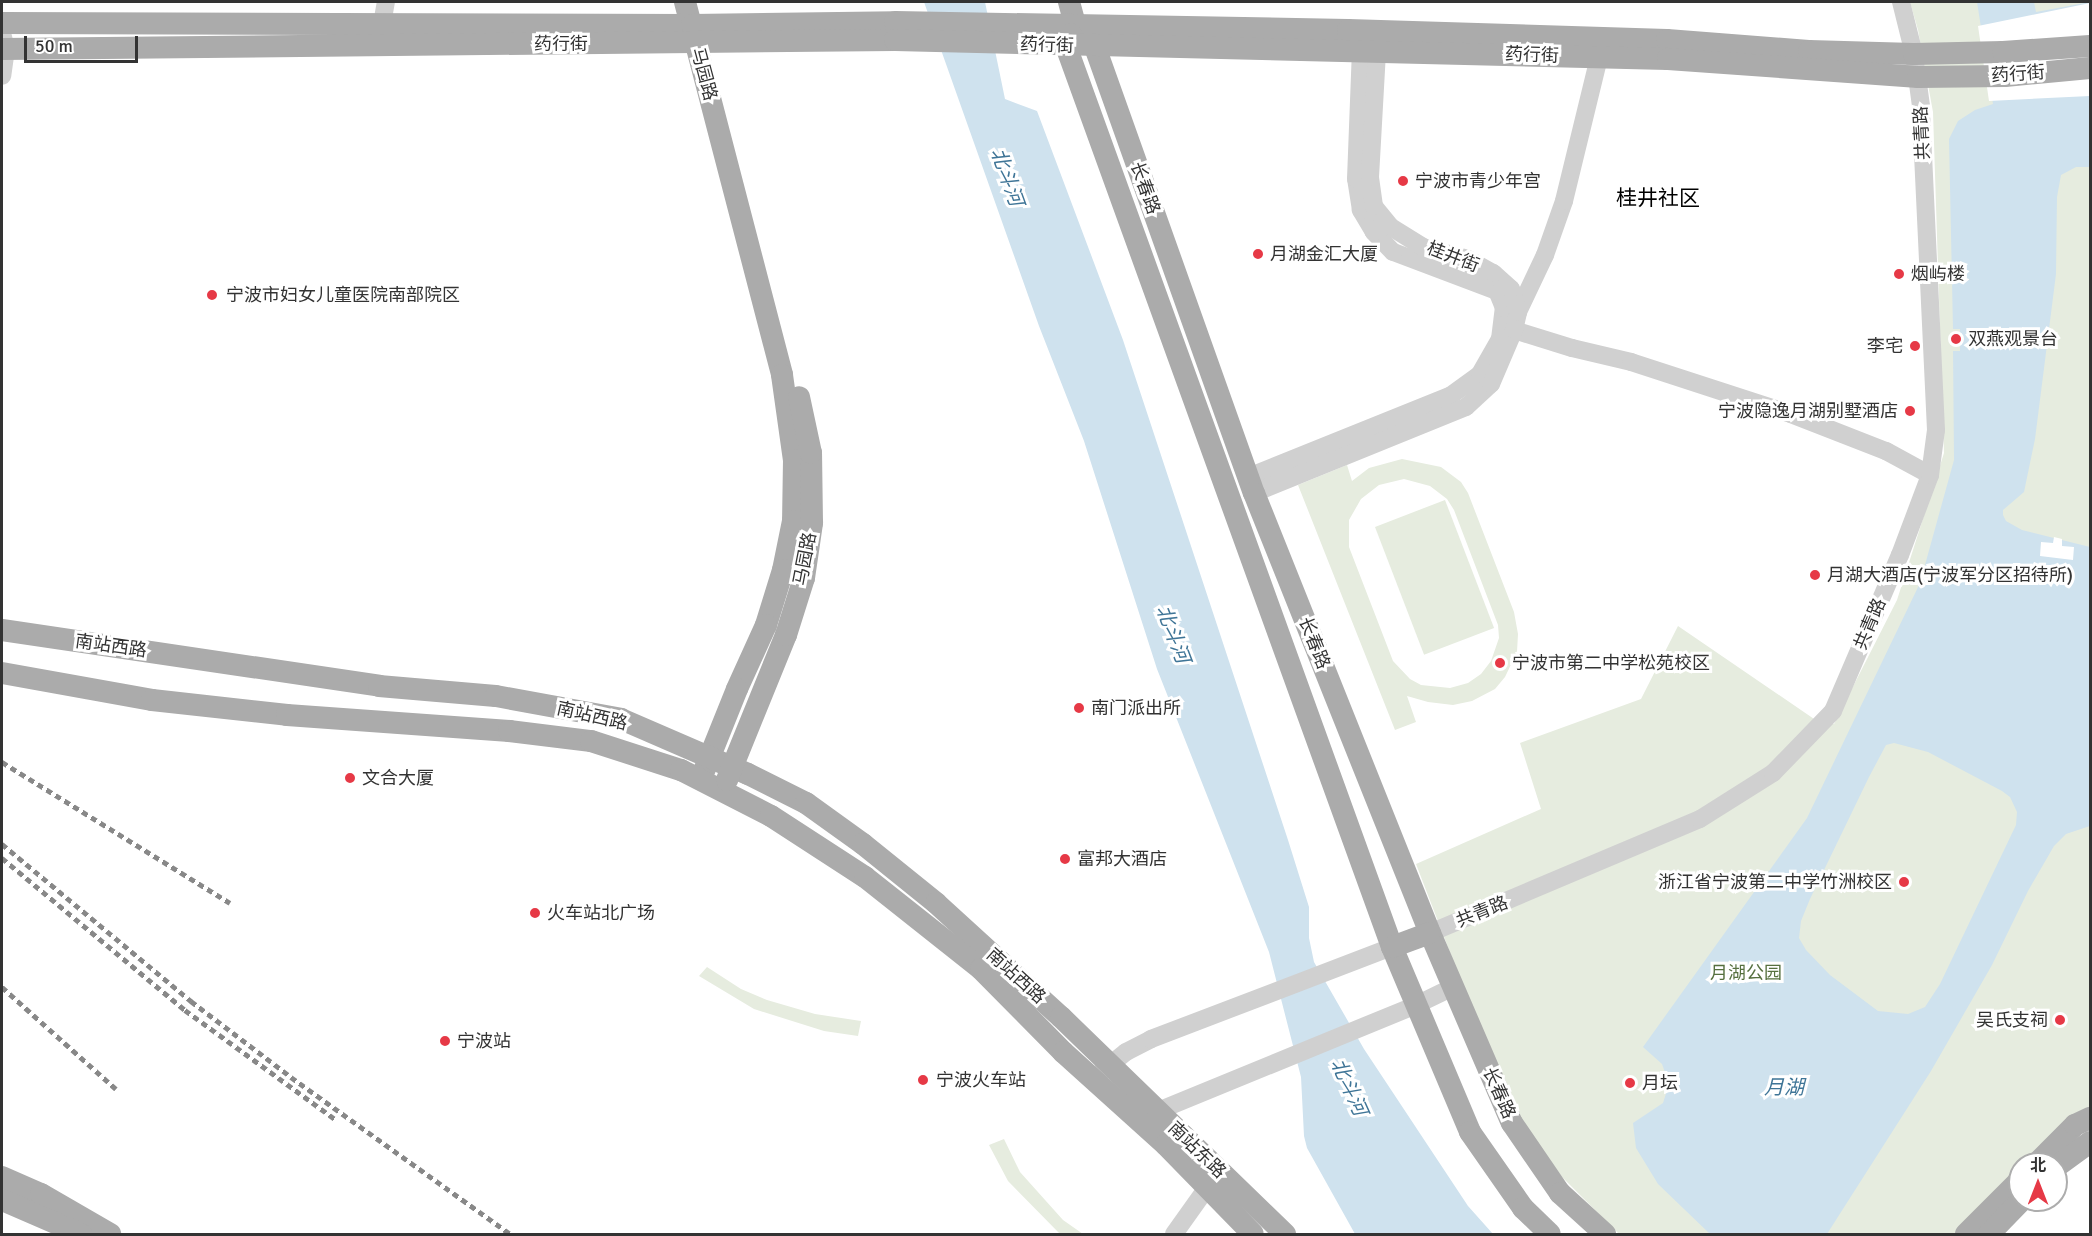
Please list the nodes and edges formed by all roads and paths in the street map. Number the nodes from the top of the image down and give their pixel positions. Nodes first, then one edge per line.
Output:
1 (386, 2) edge
2 (685, 2) edge
3 (1069, 2) edge
4 (1901, 2) edge
5 (2, 23) edge
6 (382, 24) junction
7 (1070, 32) junction
8 (693, 34) junction
9 (3, 44) edge
10 (2091, 45) edge
11 (1095, 47) junction
12 (1369, 51) junction
13 (1914, 54) junction
14 (1599, 57) junction
15 (2091, 68) edge
16 (2, 76) edge
17 (1918, 77) junction
18 (769, 321) junction
19 (1516, 321) junction
20 (1930, 476) junction
21 (1251, 485) junction
22 (2, 630) edge
23 (2, 673) edge
24 (711, 758) junction
25 (733, 767) junction
26 (700, 780) junction
27 (722, 791) junction
28 (1430, 933) junction
29 (1392, 947) junction
30 (1453, 987) junction
31 (1416, 1005) junction
32 (1102, 1072) junction
33 (1148, 1115) junction
34 (2083, 1121) edge
35 (2090, 1145) edge
36 (2049, 1152) edge
37 (2068, 1159) edge
38 (2, 1177) edge
39 (1206, 1189) junction
40 (2008, 1192) edge
41 (2, 1200) edge
42 (2010, 1212) edge
43 (81, 1234) edge
44 (110, 1234) edge
45 (1174, 1234) edge
46 (1253, 1234) edge
47 (1285, 1234) edge
48 (1550, 1234) edge
49 (1605, 1234) edge
50 (1966, 1234) edge
51 (1989, 1234) edge

1 - 6 street
2 - 8 main road, 马园路
3 - 7 main road, 长春路
4 - 13 street, 共青路
5 - 6 main road, 药行街
6 - 8 main road, 药行街
7 - 8 main road, 药行街
7 - 11 main road, 药行街
7 - 13 main road, 药行街
7 - 29 main road, 长春路
8 - 9 main road, 药行街
8 - 18 main road, 马园路
9 - 16 street
10 - 13 main road, 药行街
11 - 12 main road, 药行街
11 - 21 main road, 长春路
12 - 14 main road, 药行街
12 - 19 street, 桂井街
12 - 21 street, 桂井街
13 - 17 street, 共青路
14 - 17 main road, 药行街
14 - 19 street
15 - 17 main road, 药行街
17 - 20 street, 共青路
18 - 24 main road, 马园路
18 - 25 main road, 马园路
19 - 20 street
19 - 21 street
20 - 28 street, 共青路
21 - 28 main road, 长春路
22 - 24 main road, 南站西路
23 - 26 main road, 南站西路
24 - 25 main road, 南站西路
24 - 26 main road, 马园路
25 - 27 main road, 马园路
25 - 32 main road, 南站西路
26 - 27 main road, 南站西路
27 - 32 main road, 南站西路
28 - 29 main road
28 - 30 main road, 长春路
29 - 31 main road, 长春路
29 - 32 street
30 - 31 street
30 - 49 main road, 长春路
31 - 33 street
31 - 48 main road, 长春路
32 - 33 main road, 南站东路
33 - 39 main road, 南站东路
33 - 47 main road, 南站东路
34 - 35 street
34 - 36 main road
35 - 37 main road
38 - 44 main road
39 - 45 street
39 - 46 main road, 南站东路
40 - 50 main road
41 - 43 main road
42 - 51 main road

